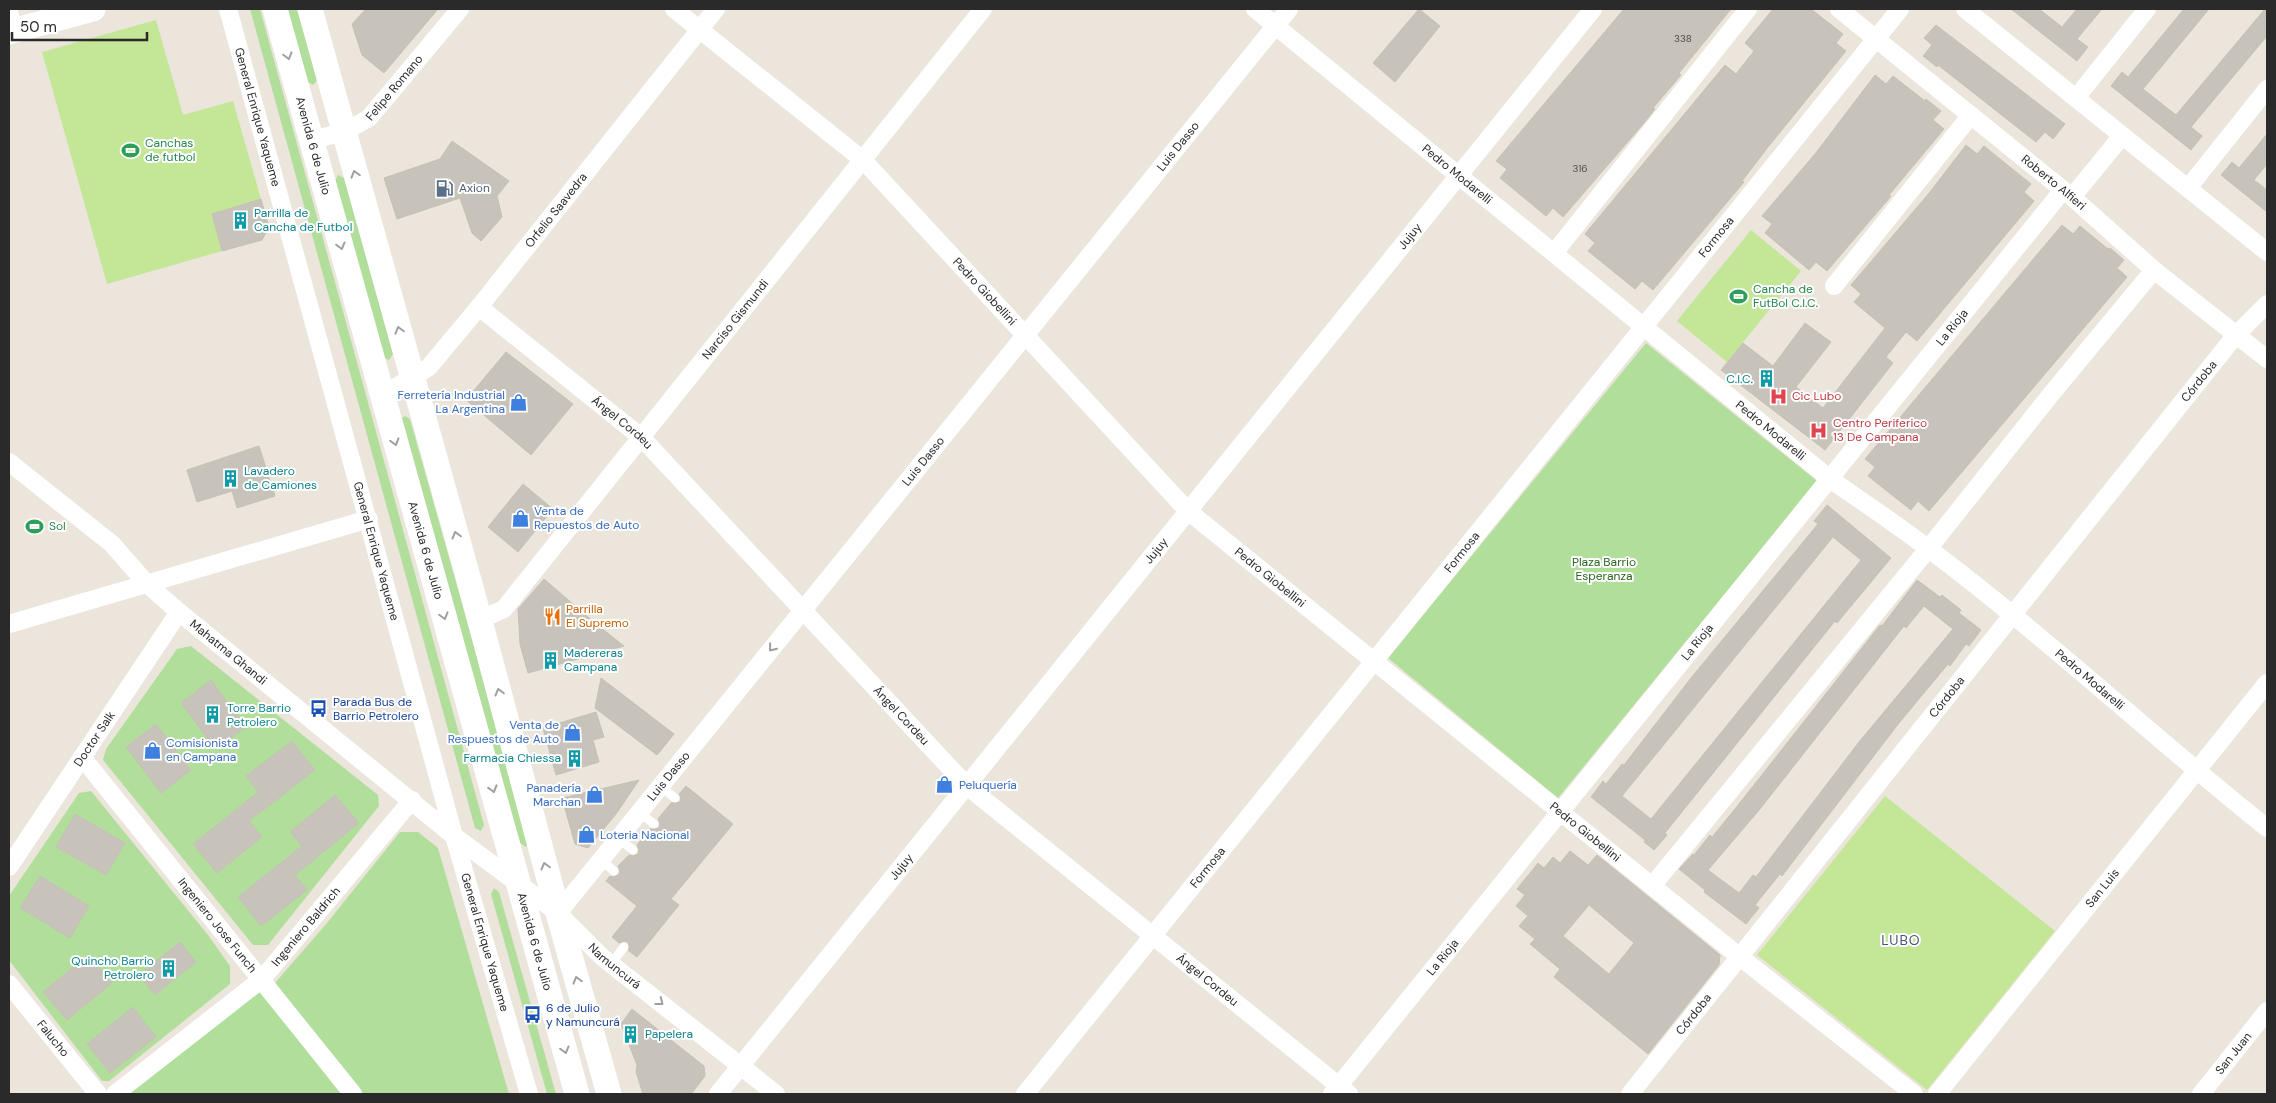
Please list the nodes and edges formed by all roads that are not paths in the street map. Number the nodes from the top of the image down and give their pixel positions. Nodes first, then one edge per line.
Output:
1 (74, 9) edge
2 (93, 9) edge
3 (228, 9) edge
4 (275, 9) edge
5 (310, 9) edge
6 (460, 9) edge
7 (674, 9) edge
8 (716, 9) edge
9 (983, 9) edge
10 (1255, 9) edge
11 (1289, 9) edge
12 (1593, 9) edge
13 (1748, 9) edge
14 (1839, 9) edge
15 (1900, 9) edge
16 (1966, 9) edge
17 (2147, 9) edge
18 (10, 24) edge
19 (1276, 26) junction
20 (700, 29) junction
21 (1876, 38) junction
22 (2267, 89) edge
23 (2076, 98) junction
24 (1971, 114) junction
25 (344, 132) junction
26 (2122, 136) junction
27 (312, 140) junction
28 (862, 160) junction
29 (1459, 175) junction
30 (2188, 188) junction
31 (2068, 194) junction
32 (2267, 252) edge
33 (1554, 253) junction
34 (2154, 270) junction
35 (1834, 286) dead end
36 (2267, 304) edge
37 (479, 307) junction
38 (1644, 326) junction
39 (1025, 335) junction
40 (2235, 336) junction
41 (2267, 360) edge
42 (412, 377) junction
43 (382, 396) junction
44 (641, 436) junction
45 (9, 462) edge
46 (1830, 479) junction
47 (1188, 511) junction
48 (369, 519) junction
49 (1928, 549) junction
50 (147, 584) junction
51 (803, 610) junction
52 (179, 612) junction
53 (2012, 615) junction
54 (479, 620) junction
55 (9, 624) edge
56 (1374, 661) junction
57 (2267, 683) edge
58 (82, 757) junction
59 (2196, 771) junction
60 (660, 786) junction
61 (967, 786) junction
62 (675, 798) dead end
63 (412, 800) junction
64 (639, 812) junction
65 (1560, 812) junction
66 (654, 824) dead end
67 (2267, 828) edge
68 (454, 836) junction
69 (618, 838) junction
70 (633, 850) dead end
71 (9, 867) edge
72 (520, 884) junction
73 (1652, 886) junction
74 (558, 913) junction
75 (1153, 936) junction
76 (624, 947) dead end
77 (1740, 957) junction
78 (611, 964) junction
79 (262, 979) junction
80 (9, 984) edge
81 (2267, 1011) edge
82 (741, 1066) junction
83 (1340, 1091) edge
84 (98, 1094) edge
85 (115, 1094) edge
86 (353, 1094) edge
87 (529, 1094) edge
88 (577, 1094) edge
89 (609, 1094) edge
90 (718, 1094) edge
91 (776, 1094) edge
92 (1025, 1094) edge
93 (1630, 1094) edge
94 (1914, 1094) edge
95 (1938, 1094) edge
96 (2201, 1094) edge

1 - 18 main road
2 - 18 main road
3 - 48 street, General Enrique Yaqueme
4 -> 27 main road, Avenida 6 de Julio
5 - 25 main road
6 - 25 street, Felipe Romano
7 - 20 street, Pedro Giobellini
8 - 20 street, Orfelio Saavedra
9 - 28 street, Narciso Gismundi
10 - 19 street, Pedro Modarelli
11 - 19 street, Luis Dasso
12 - 29 street, Jujuy
13 - 33 street
14 - 21 street, Roberto Alfieri
15 - 21 street, Formosa
16 - 23 street
17 - 23 street
19 - 29 street, Pedro Modarelli
19 - 39 street, Luis Dasso
20 - 28 street, Pedro Giobellini
20 - 37 street, Orfelio Saavedra
21 - 24 street, Roberto Alfieri
21 - 38 street, Formosa
22 - 30 street
23 - 26 street
24 - 31 street, Roberto Alfieri
24 - 35 street
25 - 27 street, Felipe Romano
42 -> 25 main road
26 - 30 street
26 - 31 street, La Rioja
27 -> 43 main road, Avenida 6 de Julio
28 - 39 street, Pedro Giobellini
28 - 44 street, Narciso Gismundi
29 - 33 street, Pedro Modarelli
29 - 47 street, Jujuy
30 - 32 street
31 - 34 street, Roberto Alfieri
31 - 46 street, La Rioja
33 - 38 street, Pedro Modarelli
34 - 40 street, Roberto Alfieri
34 - 49 street
36 - 40 street, Córdoba
37 - 42 street, Orfelio Saavedra
37 - 44 street, Ángel Cordeu
38 - 46 street, Pedro Modarelli
38 - 56 street, Formosa
39 - 47 street, Pedro Giobellini
39 - 51 street, Luis Dasso
40 - 41 street, Roberto Alfieri
40 - 53 street, Córdoba
42 - 43 street, Orfelio Saavedra
54 -> 42 main road
43 -> 72 main road, Avenida 6 de Julio
44 - 51 street, Ángel Cordeu
44 - 54 street, Narciso Gismundi
45 - 50 street, Mahatma Ghandi
46 - 49 street, Pedro Modarelli
46 - 65 street, La Rioja
47 - 56 street, Pedro Giobellini
47 - 61 street, Jujuy
48 - 50 street
48 - 68 street, General Enrique Yaqueme
49 - 53 street, Pedro Modarelli
49 - 73 street
50 - 52 street, Mahatma Ghandi
50 - 55 street
51 -> 60 street, Luis Dasso
51 - 61 street, Ángel Cordeu
52 - 58 street, Doctor Salk
52 - 63 street, Mahatma Ghandi
53 - 59 street, Pedro Modarelli
53 - 77 street, Córdoba
74 -> 54 main road
56 - 65 street, Pedro Giobellini
56 - 75 street, Formosa
57 - 59 street, San Luis
58 - 71 street, Doctor Salk
58 - 79 street, Ingeniero Jose Funch
59 - 67 street, Pedro Modarelli
59 - 95 street, San Luis
60 - 62 lane
60 - 64 street, Luis Dasso
61 - 75 street, Ángel Cordeu
61 - 82 street, Jujuy
63 - 68 street, Mahatma Ghandi
63 - 79 street, Ingeniero Baldrich
64 - 66 lane
64 - 69 street, Luis Dasso
65 - 73 street, Pedro Giobellini
65 - 83 street, La Rioja
68 - 72 street, Namuncurá
68 - 87 street, General Enrique Yaqueme
69 - 70 lane
69 - 74 street, Luis Dasso
72 - 74 street, Namuncurá
72 -> 88 main road, Avenida 6 de Julio
73 - 77 street, Pedro Giobellini
74 - 78 street, Namuncurá
89 -> 74 main road
75 - 83 street, Ángel Cordeu
75 - 92 street, Formosa
76 - 78 lane
77 - 93 street, Córdoba
77 - 94 street, Pedro Giobellini
78 -> 82 street, Namuncurá
79 - 85 street, Ingeniero Baldrich
79 - 86 street, Ingeniero Jose Funch
80 - 84 street, Falucho
81 - 96 street, San Juan
82 - 90 street, Jujuy
82 - 91 street, Namuncurá

